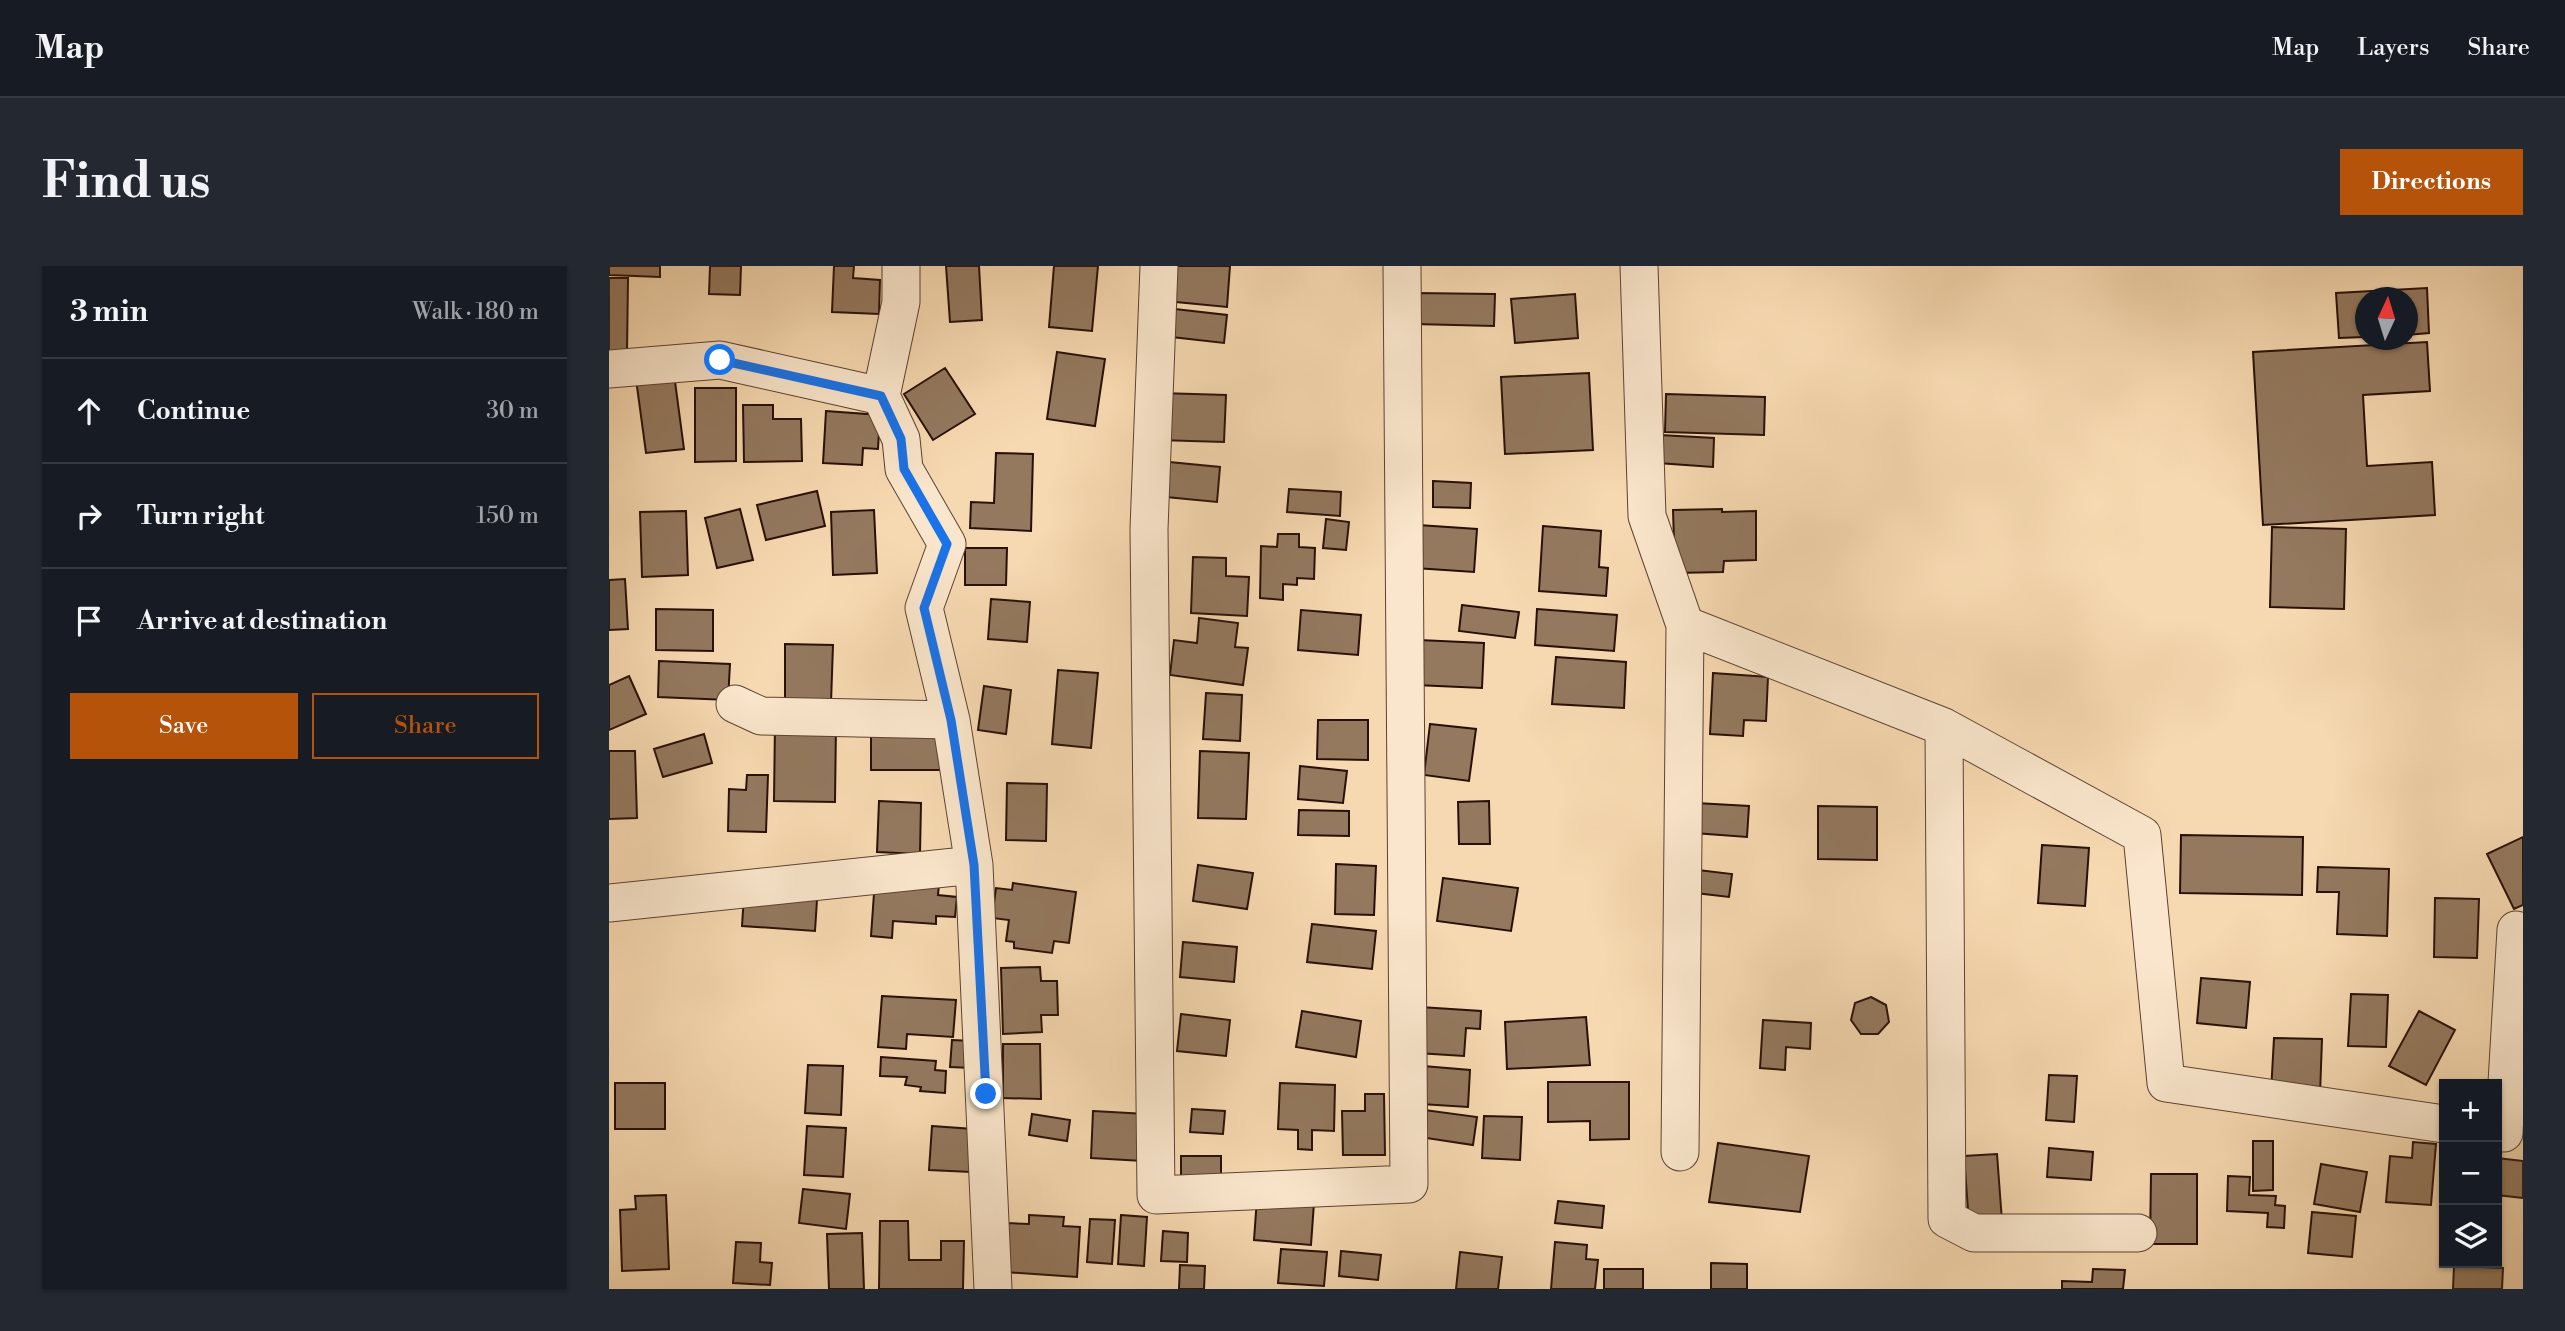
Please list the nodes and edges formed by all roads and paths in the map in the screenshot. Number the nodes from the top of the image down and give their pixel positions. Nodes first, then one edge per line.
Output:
1 (901, 266) edge
2 (1159, 266) edge
3 (1402, 266) edge
4 (1639, 266) edge
5 (609, 369) edge
6 (881, 396) junction
7 (1685, 625) junction
8 (735, 704) dead end
9 (951, 720) junction
10 (1944, 727) junction
11 (974, 865) junction
12 (609, 903) edge
13 (2516, 930) dead end
14 (2439, 1123) edge
15 (2508, 1133) edge
16 (1680, 1152) dead end
17 (2138, 1233) dead end
18 (993, 1289) edge

1 - 6 street
2 - 3 street
4 - 7 street
5 - 6 street
6 - 9 street
7 - 10 street
7 - 16 street
8 - 9 street
9 - 11 street
10 - 14 street
10 - 17 street
11 - 12 street
11 - 18 street
13 - 15 street

